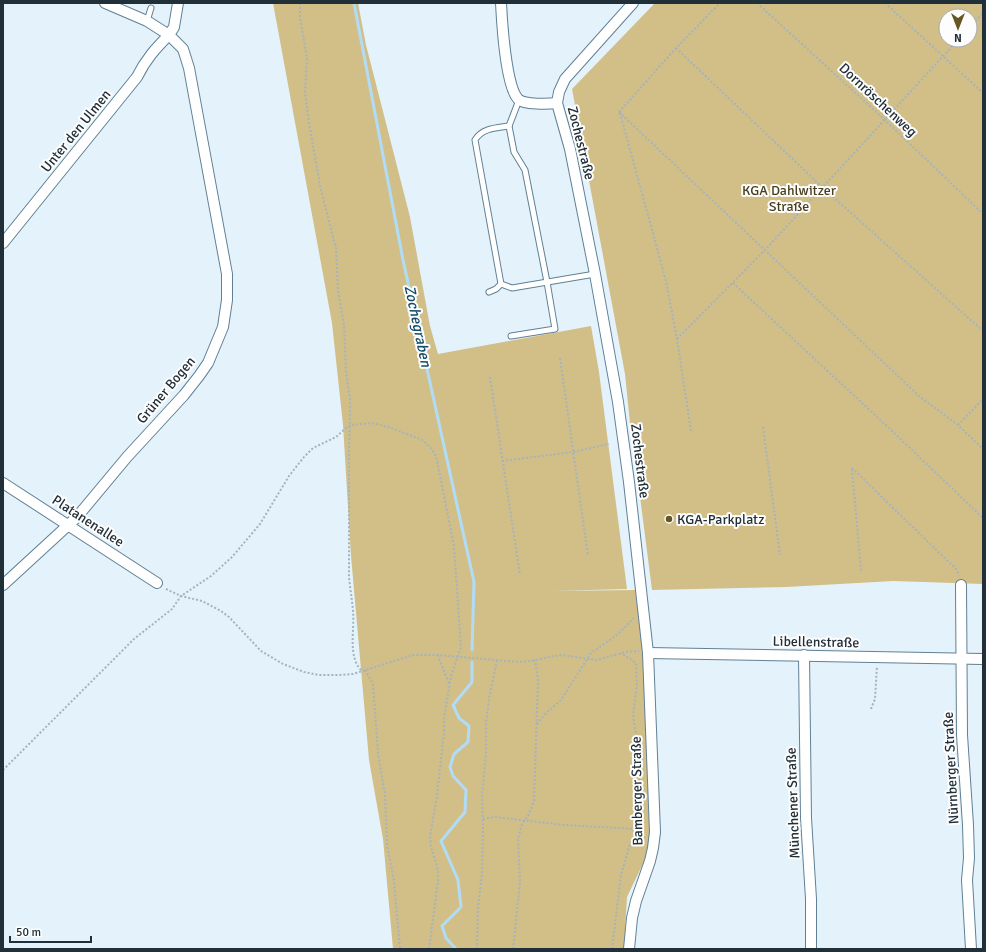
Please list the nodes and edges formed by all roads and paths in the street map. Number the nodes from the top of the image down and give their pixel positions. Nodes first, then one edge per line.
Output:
1 (105, 3) edge
2 (178, 3) edge
3 (300, 3) edge
4 (500, 3) edge
5 (633, 3) edge
6 (720, 3) edge
7 (757, 3) edge
8 (885, 3) edge
9 (151, 8) dead end
10 (147, 21) junction
11 (169, 35) junction
12 (676, 48) junction
13 (950, 48) edge
14 (943, 56) junction
15 (983, 93) edge
16 (519, 100) junction
17 (557, 103) junction
18 (619, 112) junction
19 (885, 120) junction
20 (509, 126) junction
21 (822, 187) junction
22 (983, 214) edge
23 (3, 243) edge
24 (765, 250) junction
25 (595, 274) junction
26 (548, 282) junction
27 (733, 283) junction
28 (501, 284) junction
29 (489, 292) dead end
30 (983, 331) edge
31 (511, 336) dead end
32 (677, 339) junction
33 (560, 358) dead end
34 (490, 377) dead end
35 (983, 399) edge
36 (351, 425) junction
37 (958, 425) junction
38 (763, 427) dead end
39 (691, 431) dead end
40 (609, 444) dead end
41 (983, 449) edge
42 (573, 452) junction
43 (502, 461) junction
44 (3, 483) edge
45 (983, 518) edge
46 (68, 525) junction
47 (780, 555) dead end
48 (588, 556) dead end
49 (861, 571) dead end
50 (520, 575) dead end
51 (157, 583) joint
52 (3, 585) edge
53 (961, 585) joint
54 (181, 596) junction
55 (642, 609) junction
56 (622, 653) junction
57 (648, 653) junction
58 (438, 655) junction
59 (804, 655) junction
60 (459, 657) junction
61 (877, 657) junction
62 (587, 659) junction
63 (962, 659) junction
64 (983, 659) edge
65 (497, 660) junction
66 (535, 660) junction
67 (364, 670) junction
68 (449, 686) junction
69 (871, 710) dead end
70 (537, 725) junction
71 (3, 770) edge
72 (483, 818) junction
73 (524, 821) junction
74 (636, 829) junction
75 (400, 949) edge
76 (429, 949) edge
77 (478, 949) edge
78 (513, 949) edge
79 (612, 949) edge
80 (629, 949) edge
81 (811, 949) edge
82 (971, 949) edge

1 - 10 street, Grüner Bogen
2 - 11 street
3 - 36 path
4 - 16 street
5 - 17 street
6 - 12 path
7 - 19 path, Dornröschenweg
8 - 14 path
9 - 10 lane
10 - 11 street, Grüner Bogen
11 - 23 street, Unter den Ulmen
11 - 46 street, Grüner Bogen
12 - 18 path
12 - 21 path
13 - 14 path
14 - 15 path
14 - 19 path
16 - 17 street, Zochestraße
16 - 20 lane
17 - 25 street, Zochestraße
18 - 24 path
18 - 32 path
19 - 21 path
19 - 22 path, Dornröschenweg
20 - 26 lane
20 - 28 lane
21 - 24 path
21 - 30 path
24 - 27 path
24 - 37 path
25 - 26 lane
25 - 55 street, Zochestraße
26 - 28 lane
26 - 31 lane
27 - 32 path
27 - 45 path
28 - 29 lane
32 - 39 path
33 - 42 path
34 - 43 path
35 - 37 path
36 - 54 path
36 - 60 path
36 - 67 path
37 - 41 path
38 - 47 path
40 - 42 path
42 - 43 path
42 - 48 path
43 - 50 path
44 - 46 street, Platanenallee
46 - 51 street, Platanenallee
46 - 52 street, Grüner Bogen
49 - 53 path
51 - 54 path
53 - 63 street, Nürnberger Straße
54 - 67 path
54 - 71 path
55 - 57 street, Zochestraße
55 - 62 path
56 - 57 path
56 - 62 path
56 - 74 path
57 - 59 street, Libellenstraße
57 - 80 street, Bamberger Straße
58 - 60 path
58 - 67 path
58 - 68 path
59 - 61 street, Libellenstraße
59 - 81 street, Münchener Straße
60 - 65 path
60 - 68 path
61 - 63 street, Libellenstraße
61 - 69 path
62 - 66 path
62 - 70 path
63 - 64 street, Libellenstraße
63 - 82 street, Nürnberger Straße
65 - 66 path
65 - 72 path
66 - 70 path
67 - 75 path
68 - 76 path
70 - 73 path
72 - 73 path
72 - 77 path
73 - 74 path
73 - 78 path
74 - 79 path

